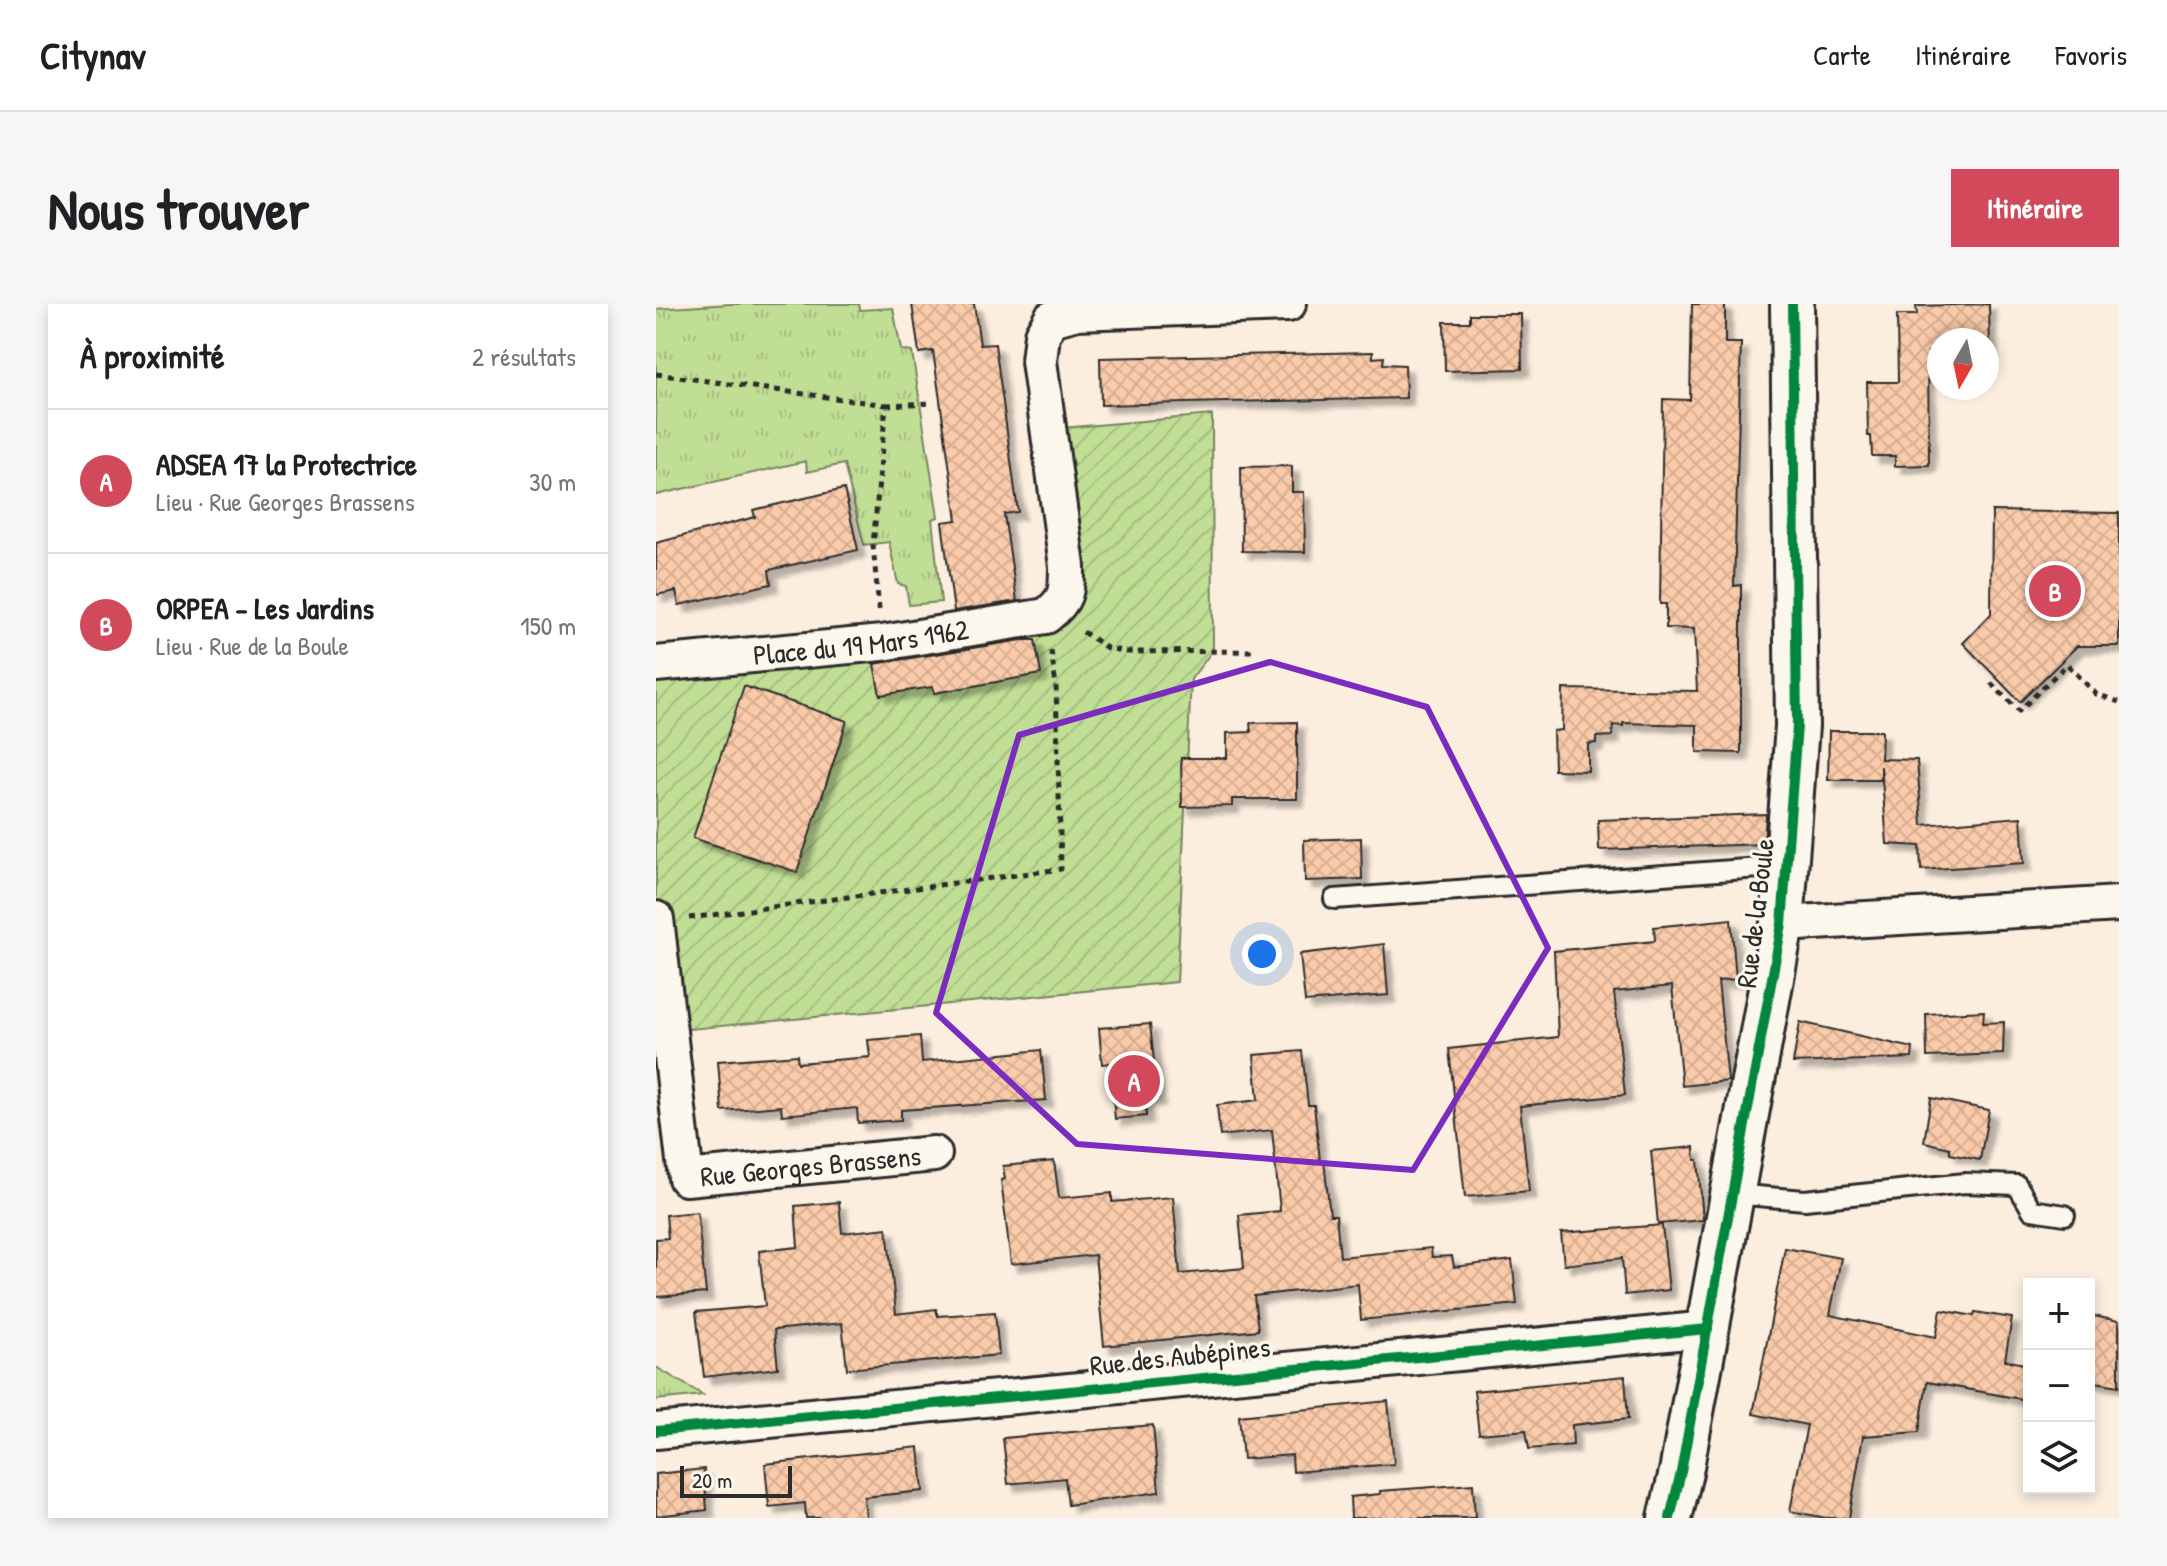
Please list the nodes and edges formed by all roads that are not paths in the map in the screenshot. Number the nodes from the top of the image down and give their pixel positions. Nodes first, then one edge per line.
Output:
1 (1288, 304) edge
2 (1792, 304) edge
3 (656, 664) edge
4 (1787, 866) junction
5 (1334, 899) dead end
6 (2119, 904) edge
7 (656, 921) edge
8 (1782, 924) junction
9 (934, 1154) dead end
10 (1733, 1194) junction
11 (2065, 1215) dead end
12 (1708, 1329) junction
13 (656, 1431) edge
14 (1670, 1518) edge

1 - 3 street, Place du 19 Mars 1962
2 - 4 street, Rue de la Boule
4 - 5 lane
4 - 8 street, Rue de la Boule
6 - 8 street
7 - 9 street, Rue Georges Brassens
8 - 10 street, Rue de la Boule
10 - 11 lane
10 - 12 street, Rue de la Boule
12 - 13 street, Rue des Aubépines
12 - 14 street, Rue de la Boule

